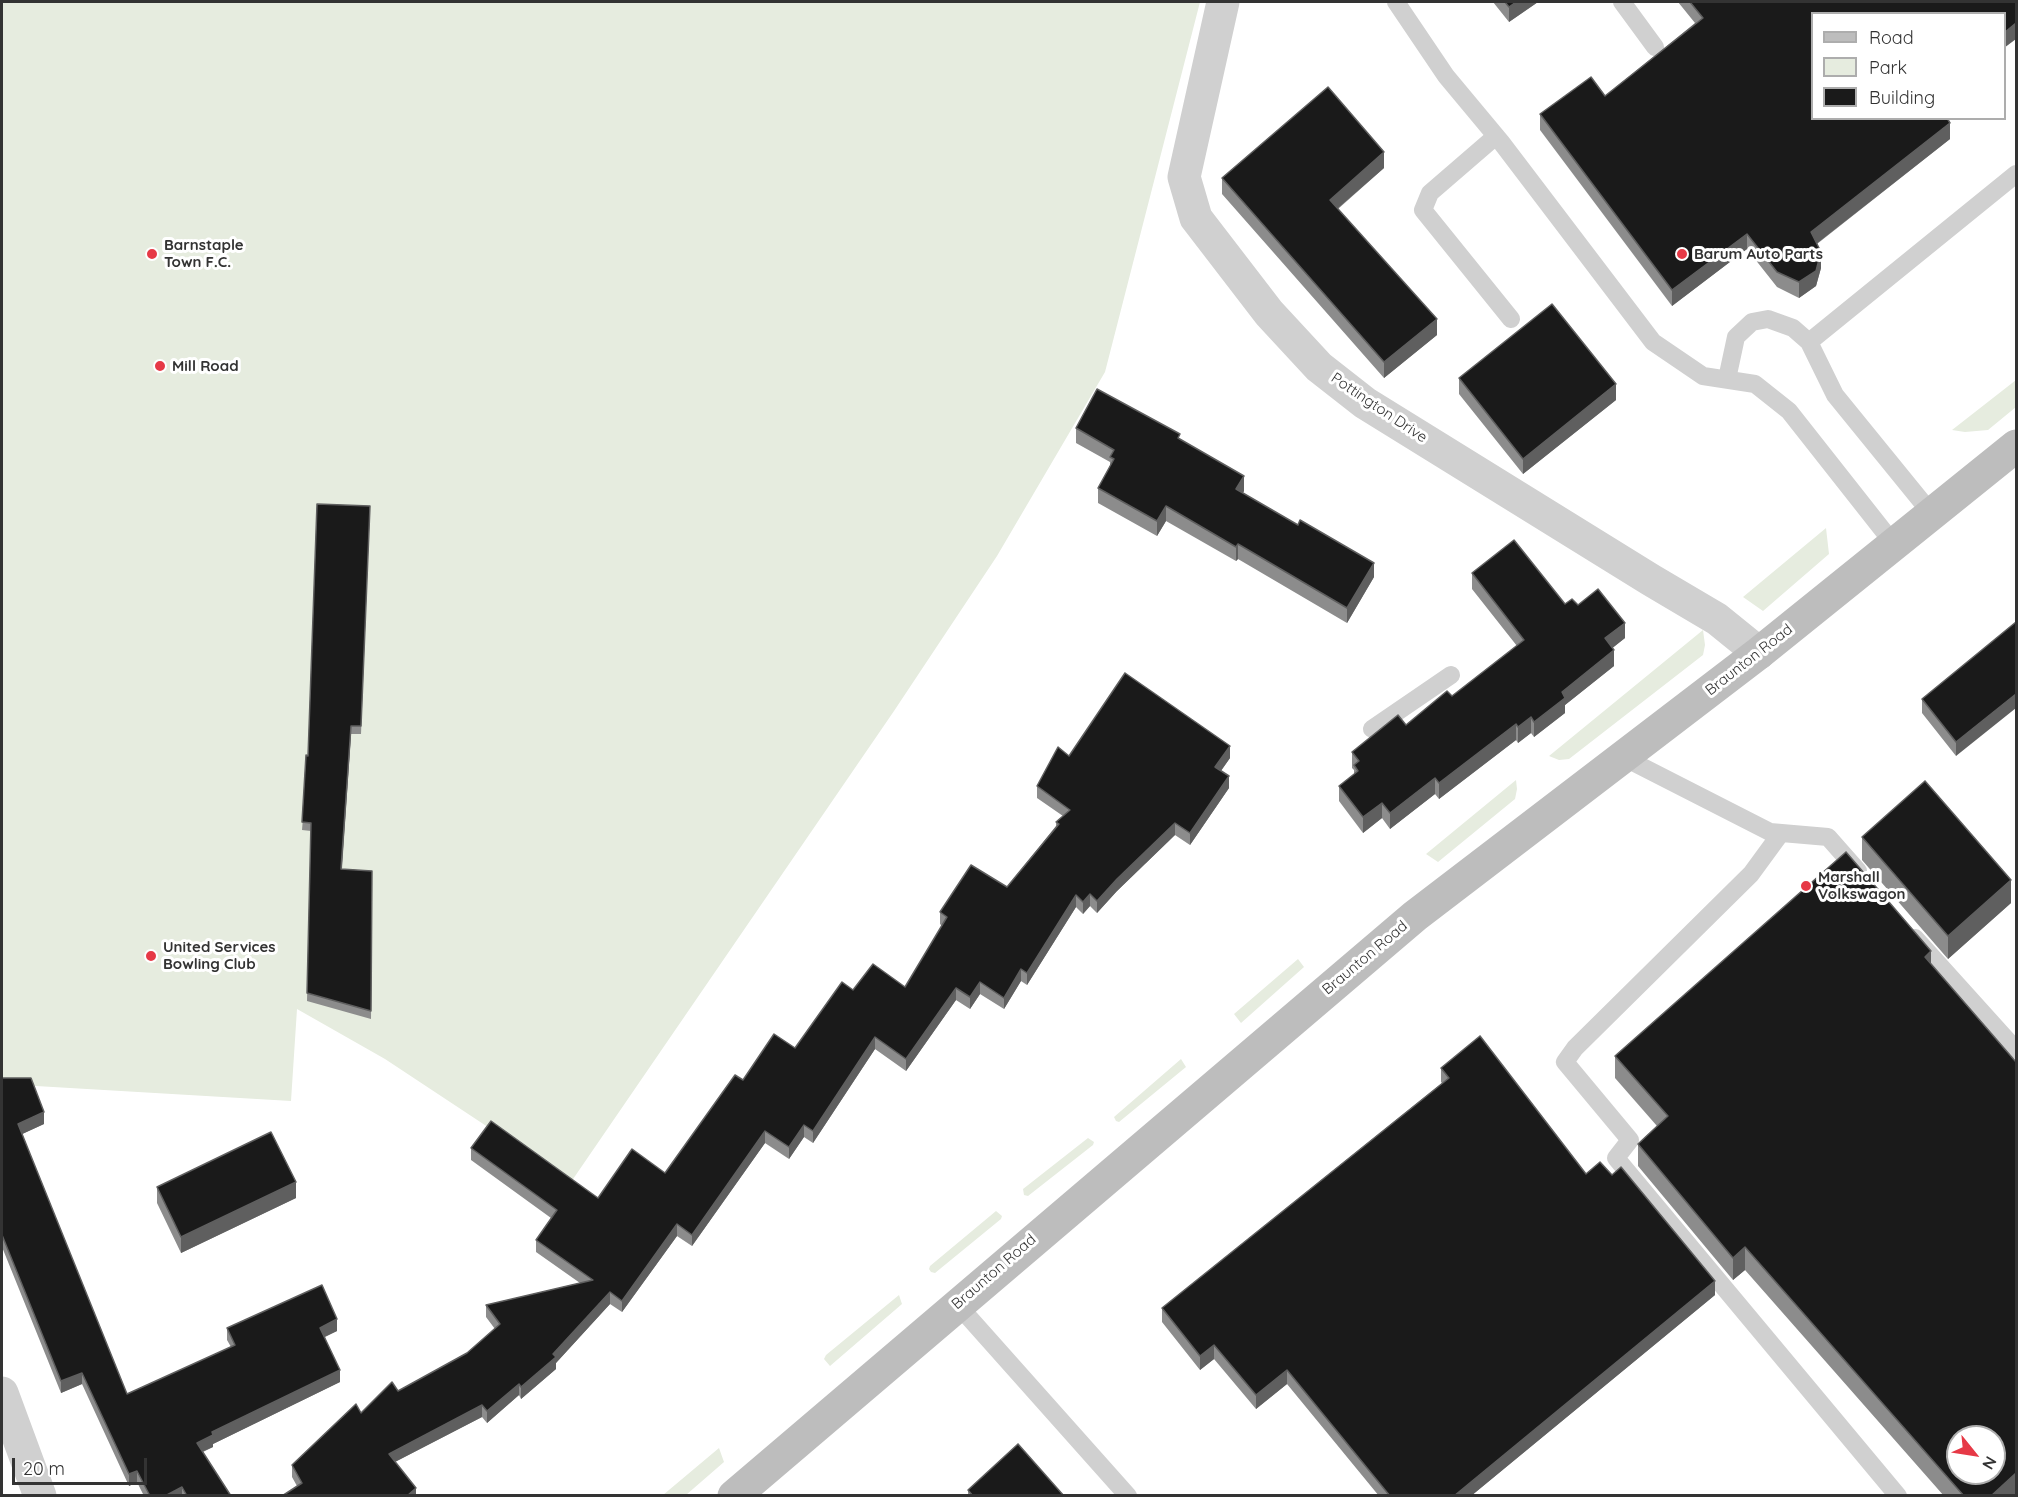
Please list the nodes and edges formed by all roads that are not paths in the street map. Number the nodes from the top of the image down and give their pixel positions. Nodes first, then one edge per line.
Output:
1 (1223, 2) edge
2 (1396, 2) edge
3 (1622, 2) edge
4 (1655, 46) dead end
5 (1496, 136) junction
6 (2016, 174) edge
7 (1511, 319) dead end
8 (1809, 342) junction
9 (1727, 379) junction
10 (2016, 446) edge
11 (1931, 513) junction
12 (1893, 543) junction
13 (1759, 653) junction
14 (1451, 675) dead end
15 (1372, 729) dead end
16 (1623, 757) junction
17 (1781, 833) junction
18 (1867, 882) edge
19 (1906, 928) edge
20 (2016, 1050) edge
21 (957, 1304) junction
22 (2, 1393) edge
23 (40, 1496) edge
24 (734, 1496) edge
25 (1128, 1496) edge
26 (1898, 1496) edge

1 - 13 street, Pottington Drive
2 - 5 lane
3 - 4 lane
5 - 7 lane
5 - 9 lane
6 - 8 lane
8 - 9 lane
8 - 11 lane
9 - 12 lane
10 - 11 main road, Braunton Road
11 - 12 main road, Braunton Road
12 - 13 main road, Braunton Road
13 - 16 main road, Braunton Road
14 - 15 lane
16 - 17 lane
16 - 21 main road, Braunton Road
17 - 18 lane
17 - 26 lane
19 - 20 lane
21 - 24 main road, Braunton Road
21 - 25 lane
22 - 23 street

